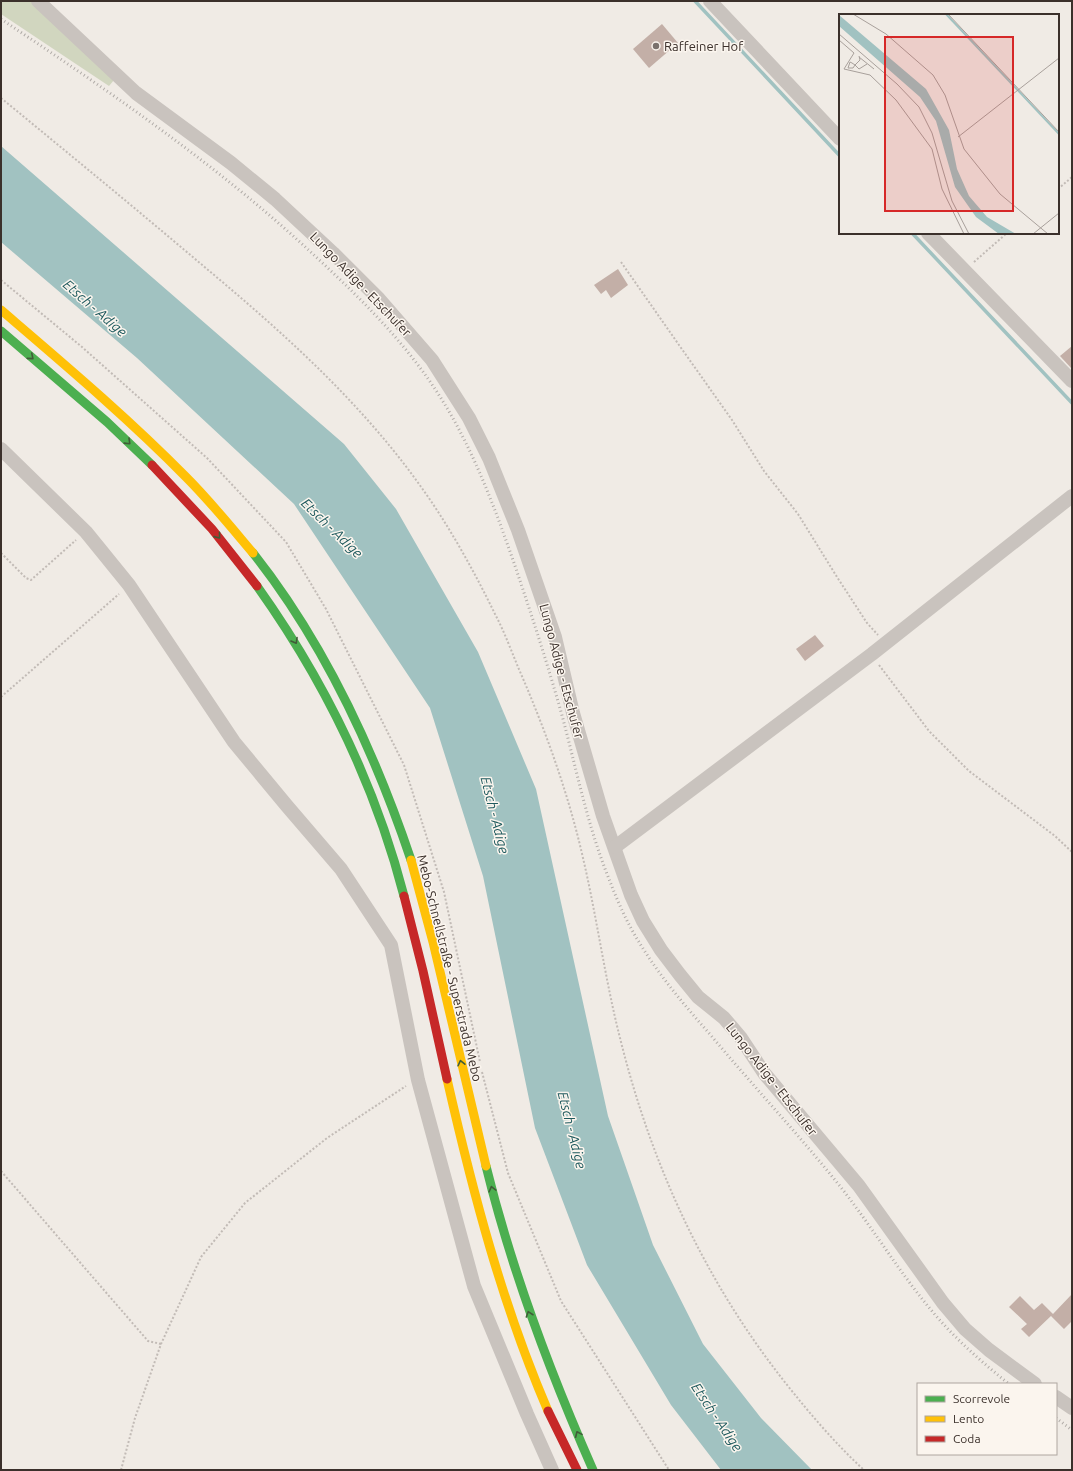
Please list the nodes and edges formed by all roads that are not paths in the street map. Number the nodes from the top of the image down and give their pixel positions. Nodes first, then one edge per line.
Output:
1 (38, 1) edge
2 (710, 1) edge
3 (839, 138) edge
4 (929, 234) edge
5 (1, 310) edge
6 (1, 331) edge
7 (31, 368) dead end
8 (60, 381) junction
9 (1072, 381) edge
10 (1, 449) edge
11 (1072, 496) edge
12 (615, 847) junction
13 (1035, 1383) edge
14 (1057, 1398) edge
15 (1072, 1408) edge
16 (552, 1470) edge
17 (577, 1470) edge
18 (594, 1470) edge

1 - 12 street, Lungo Adige - Etschufer
2 - 3 street
4 - 9 street
18 -> 5 highway, Mebo-Schnellstraße - Superstrada Mebo
6 -> 8 highway, Mebo-Schnellstraße - Superstrada Mebo
7 - 8 highway
8 -> 17 highway, Mebo-Schnellstraße - Superstrada Mebo
10 - 16 street
11 - 12 street
12 - 13 street, Lungo Adige - Etschufer
14 - 15 street

